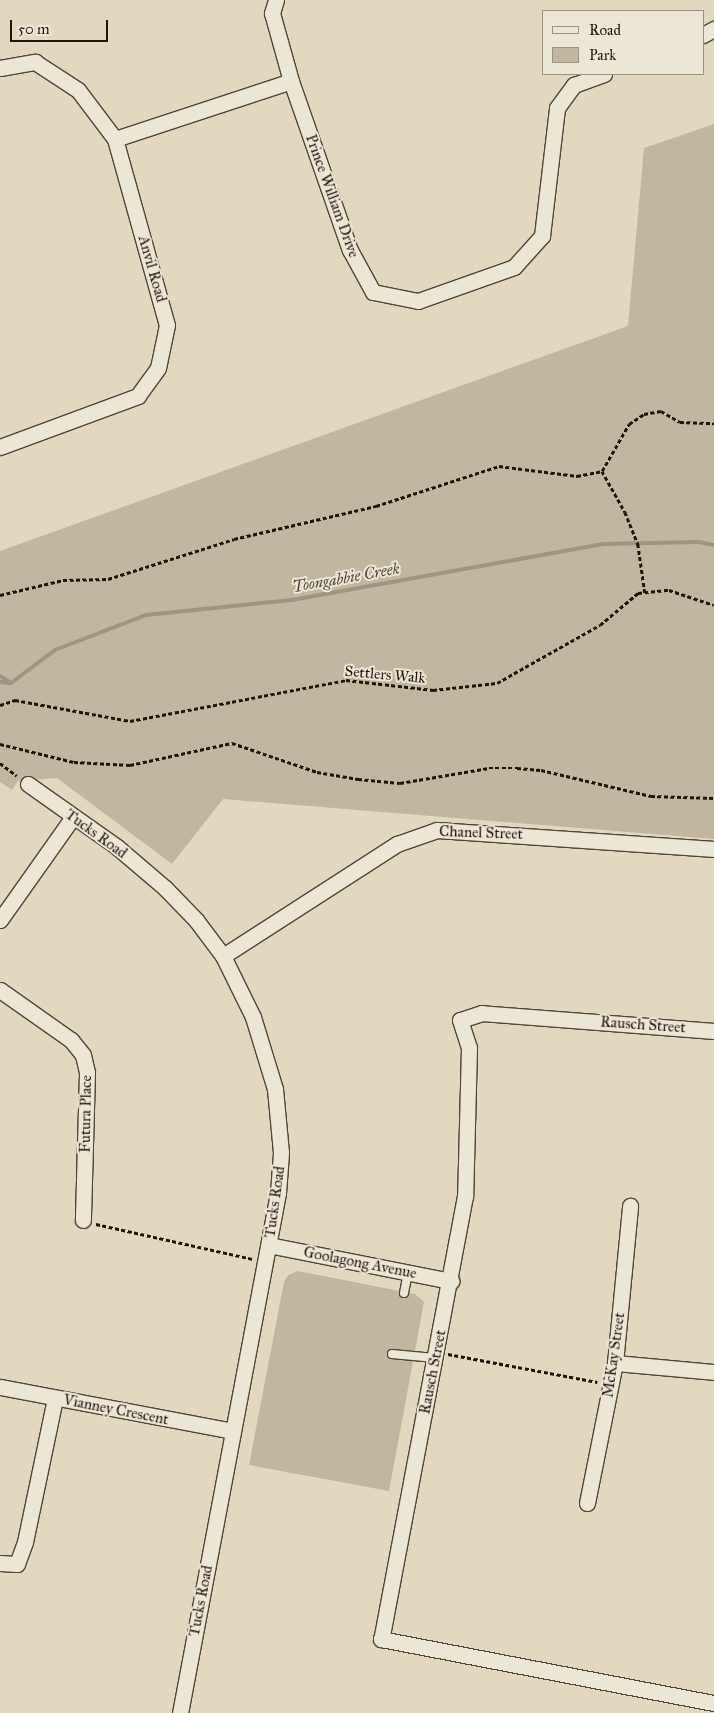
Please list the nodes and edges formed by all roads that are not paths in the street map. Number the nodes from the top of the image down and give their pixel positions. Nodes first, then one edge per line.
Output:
1 (276, 0) edge
2 (0, 68) edge
3 (601, 75) edge
4 (291, 81) junction
5 (116, 139) junction
6 (0, 447) edge
7 (28, 784) road end
8 (73, 817) junction
9 (714, 850) edge
10 (3, 910) edge
11 (223, 956) junction
12 (0, 990) edge
13 (714, 1031) edge
14 (630, 1206) dead end
15 (84, 1220) road end
16 (269, 1245) junction
17 (408, 1272) junction
18 (451, 1281) junction
19 (404, 1293) dead end
20 (392, 1354) dead end
21 (436, 1355) junction
22 (615, 1363) junction
23 (714, 1372) edge
24 (0, 1387) edge
25 (55, 1398) junction
26 (233, 1432) junction
27 (587, 1503) dead end
28 (0, 1563) edge
29 (714, 1703) edge
30 (180, 1713) edge

1 - 4 street, Prince William Drive
2 - 5 street, Anvil Road
3 - 4 street, Prince William Drive
4 - 5 street
5 - 6 street, Anvil Road
7 - 8 street, Tucks Road
8 - 10 street
8 - 11 street, Tucks Road
9 - 11 street, Chanel Street
11 - 16 street, Tucks Road
12 - 15 street, Futura Place
13 - 18 street, Rausch Street
14 - 22 street, McKay Street
16 - 17 street, Goolagong Avenue
16 - 26 street, Tucks Road
17 - 18 street, Goolagong Avenue
17 - 19 lane
18 - 21 street, Rausch Street
20 - 21 lane
21 - 29 street, Rausch Street
22 - 23 street
22 - 27 street, McKay Street
24 - 25 street, Vianney Crescent
25 - 26 street, Vianney Crescent
25 - 28 street
26 - 30 street, Tucks Road

